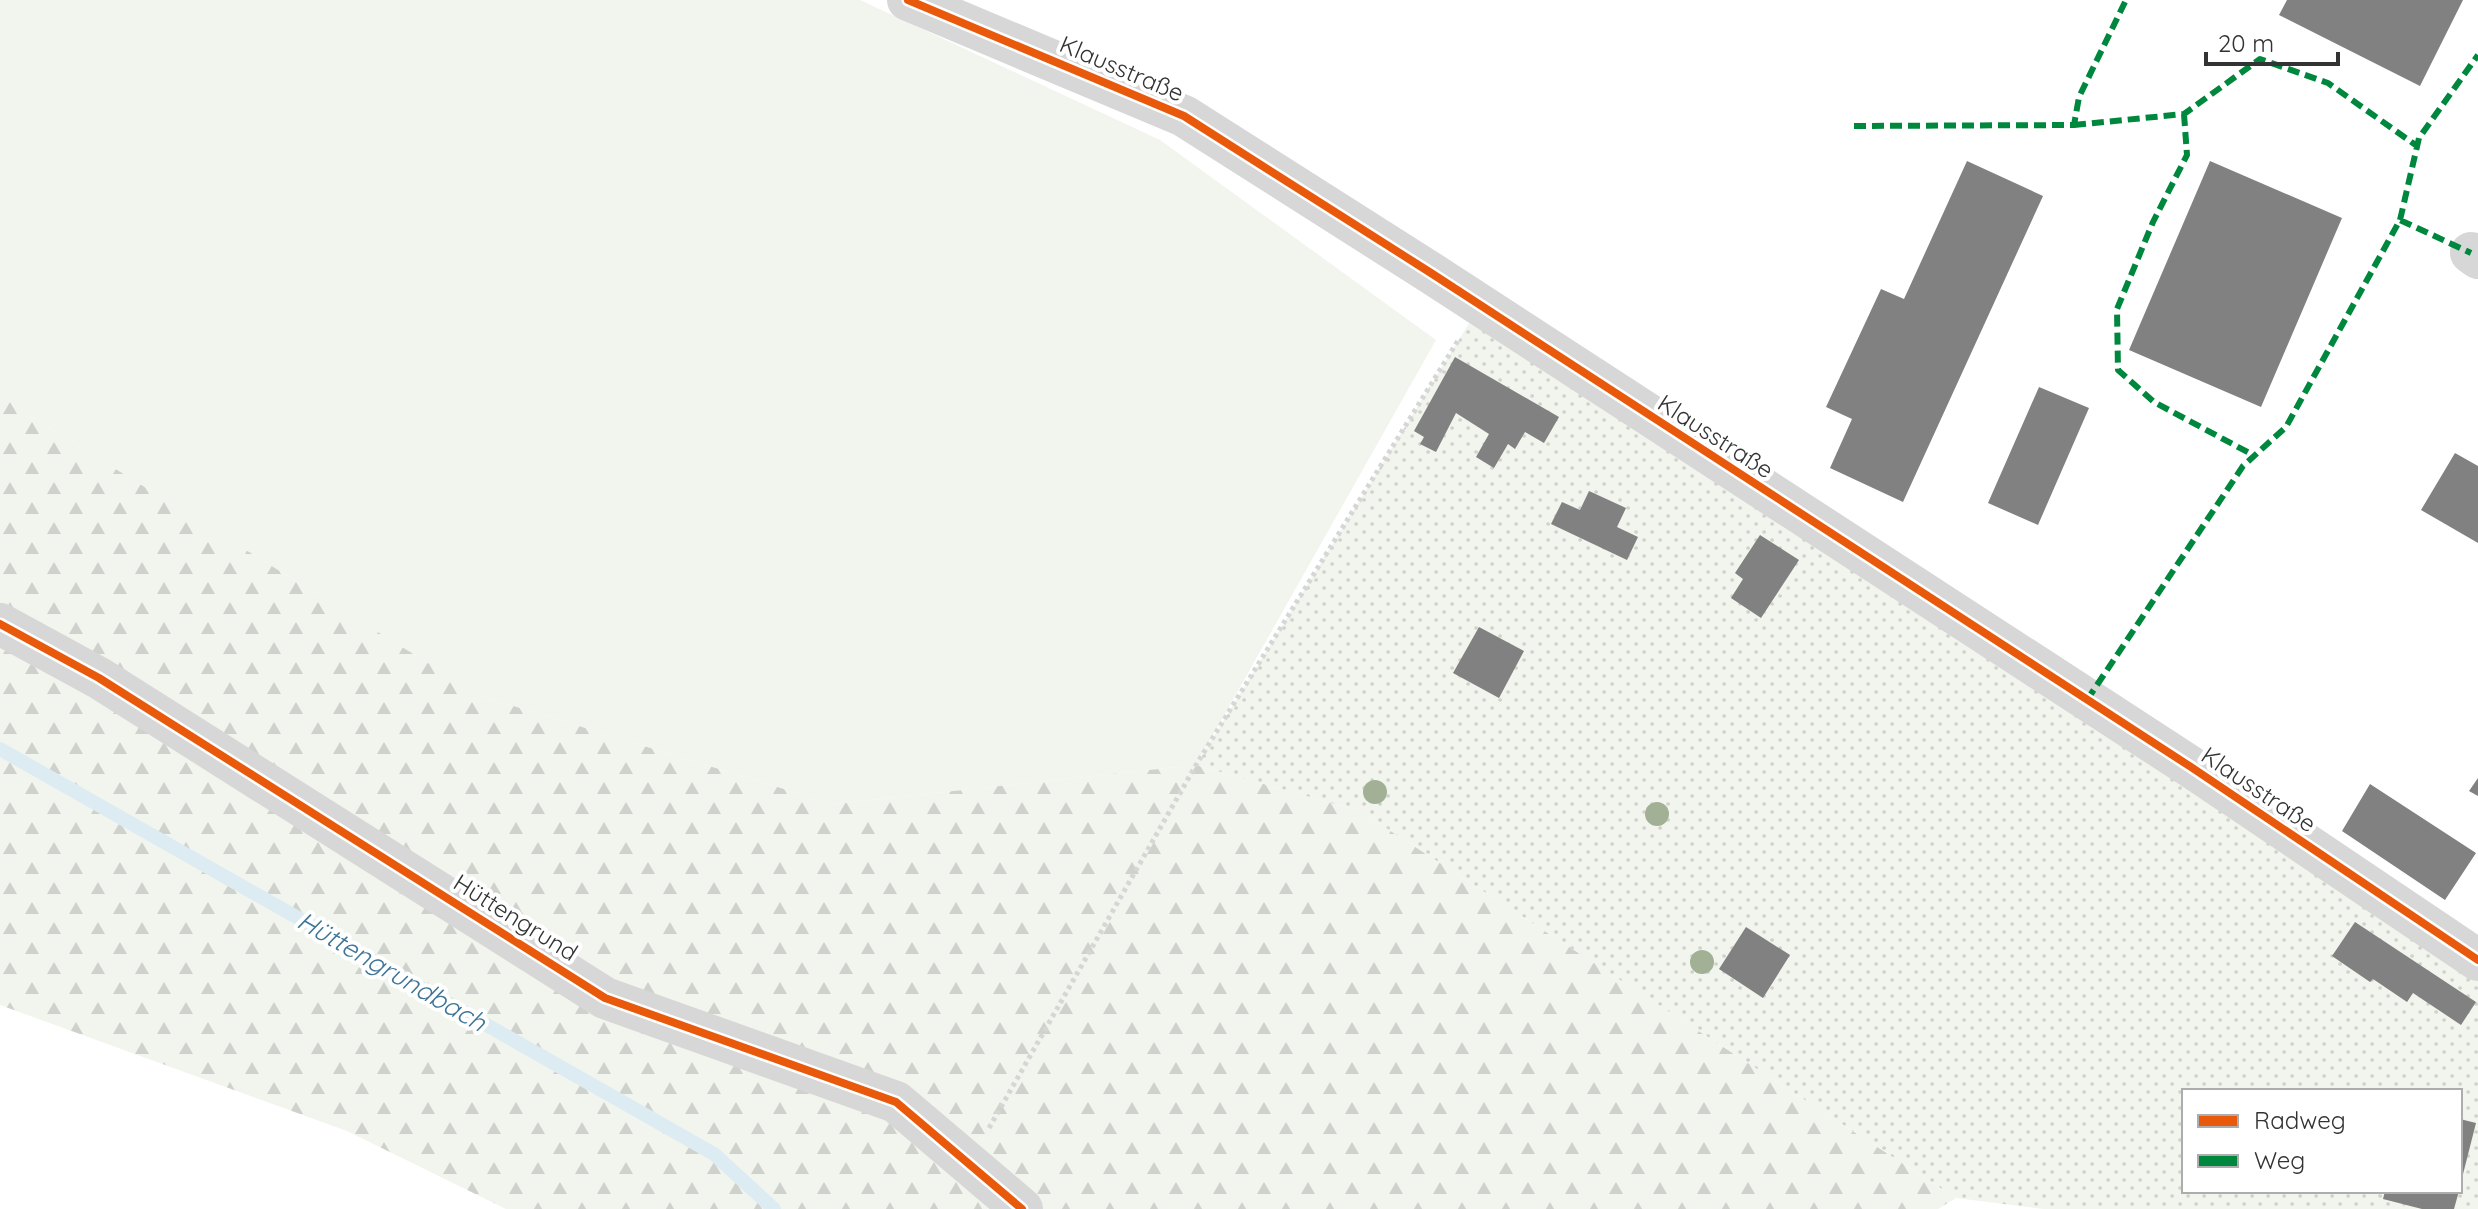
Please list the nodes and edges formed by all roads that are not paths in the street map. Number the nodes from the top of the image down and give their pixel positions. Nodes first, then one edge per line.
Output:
1 (908, 0) edge
2 (0, 624) edge
3 (2477, 956) edge
4 (1022, 1209) edge

1 - 3 street, Klausstraße
2 - 4 street, Hüttengrund

